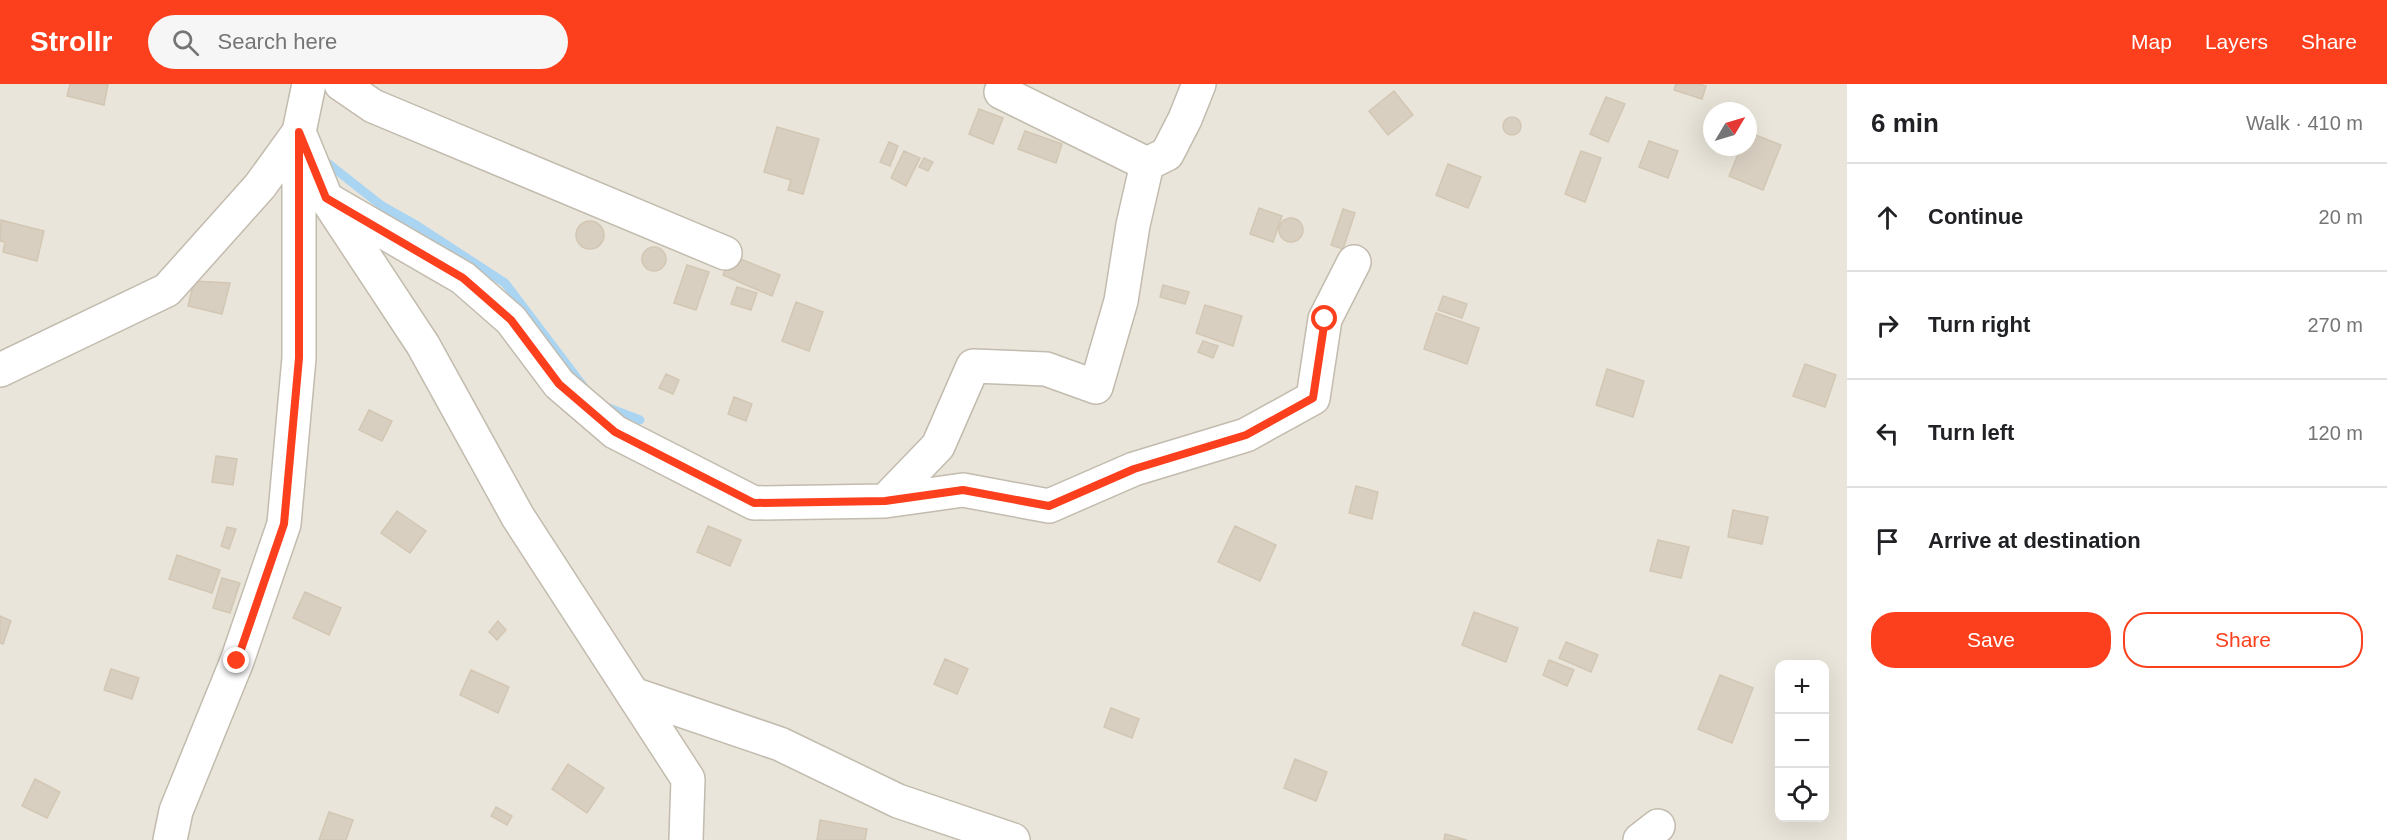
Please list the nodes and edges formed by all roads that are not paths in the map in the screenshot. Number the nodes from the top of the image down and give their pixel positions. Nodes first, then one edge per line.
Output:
1 (309, 84) edge
2 (341, 84) edge
3 (1199, 84) edge
4 (1001, 92) dead end
5 (299, 132) junction
6 (1147, 164) junction
7 (326, 198) junction
8 (725, 253) dead end
9 (1354, 262) dead end
10 (0, 369) edge
11 (885, 501) junction
12 (633, 694) junction
13 (170, 840) edge
14 (686, 840) edge
15 (1013, 840) edge

1 - 5 street
2 - 8 street
3 - 6 street
4 - 6 street
5 - 7 street
5 - 10 street
5 - 13 street
6 - 11 street
7 - 11 street
7 - 12 street
9 - 11 street
12 - 14 street
12 - 15 street

